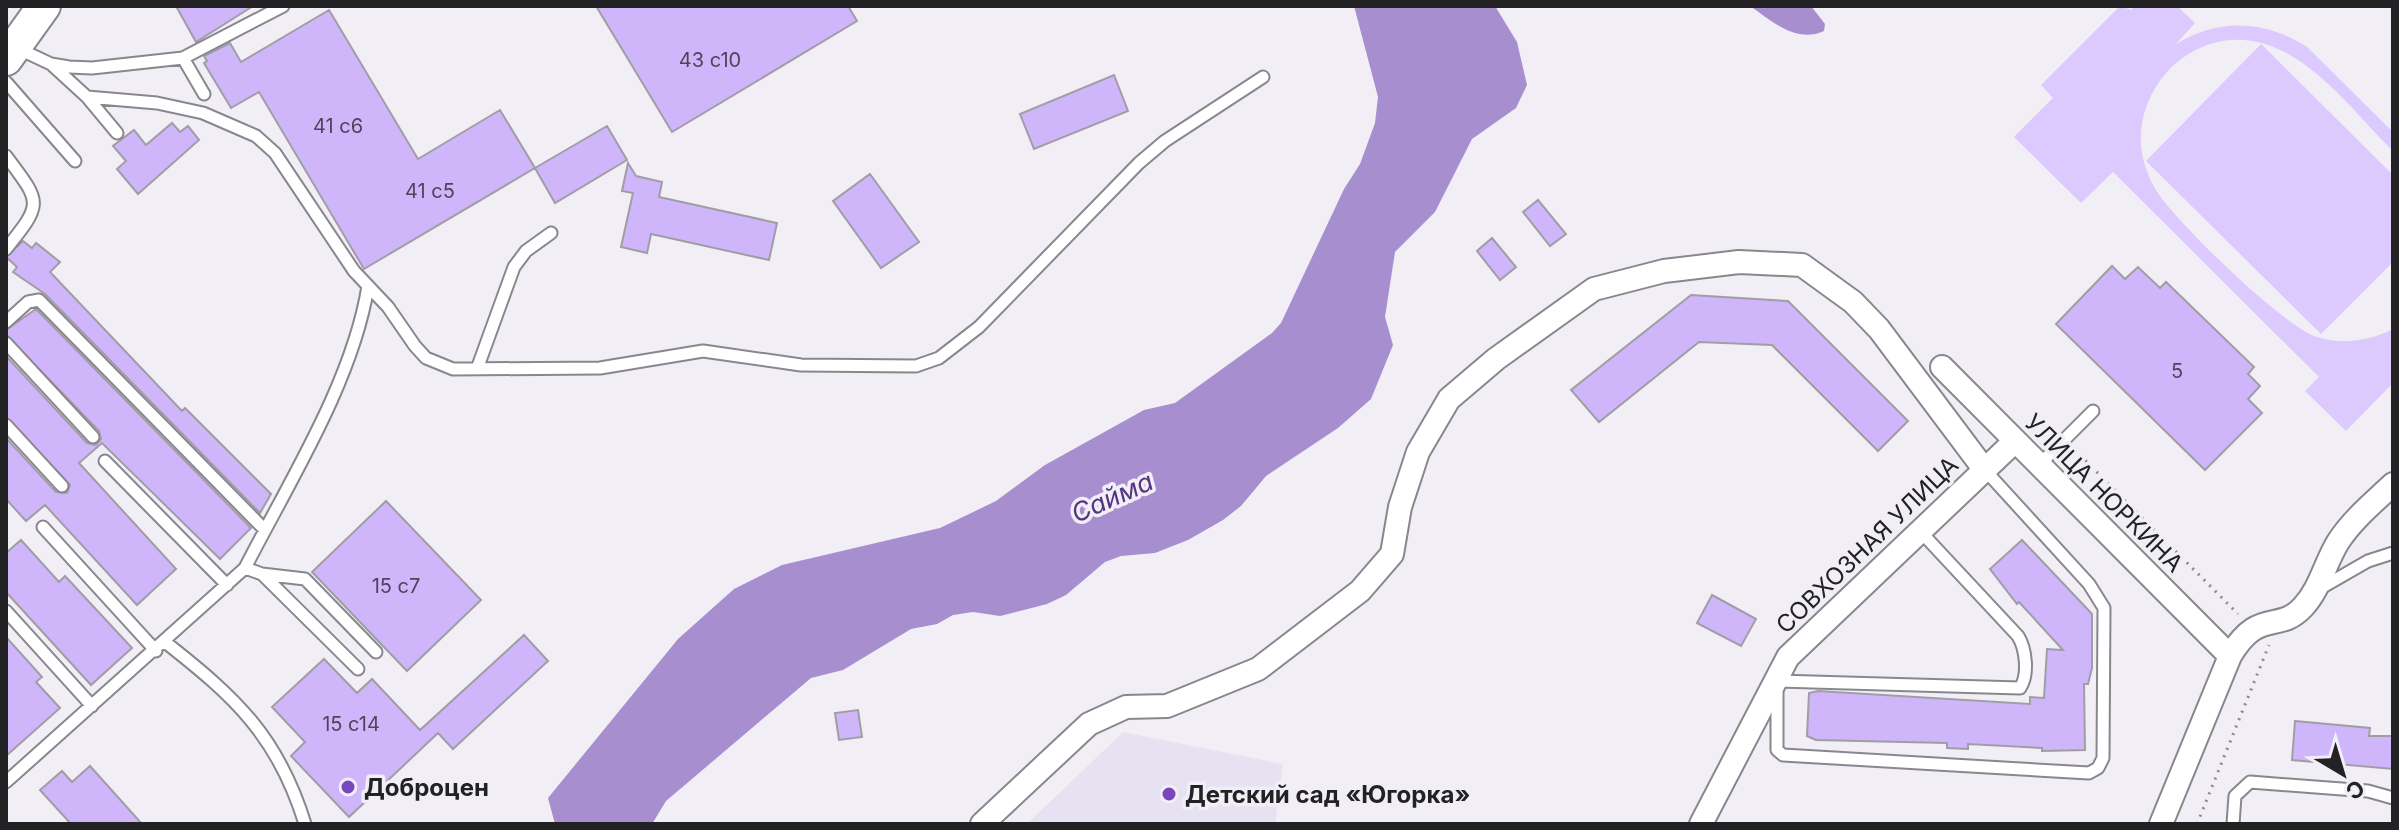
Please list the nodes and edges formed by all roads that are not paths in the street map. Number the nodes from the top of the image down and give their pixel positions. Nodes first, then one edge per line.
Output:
1 (44, 6) edge
2 (283, 6) edge
3 (10, 53) edge
4 (183, 58) junction
5 (51, 64) junction
6 (1263, 77) dead end
7 (6, 82) edge
8 (204, 94) dead end
9 (87, 97) junction
10 (117, 133) dead end
11 (6, 156) edge
12 (75, 161) dead end
13 (551, 233) dead end
14 (6, 249) edge
15 (368, 286) junction
16 (6, 322) edge
17 (6, 343) edge
18 (1942, 367) dead end
19 (477, 369) junction
20 (2093, 411) dead end
21 (6, 425) edge
22 (93, 437) dead end
23 (2015, 441) junction
24 (105, 461) dead end
25 (2039, 465) junction
26 (1984, 469) junction
27 (2393, 484) edge
28 (62, 486) dead end
29 (43, 527) dead end
30 (265, 530) junction
31 (1920, 531) junction
32 (2393, 553) edge
33 (245, 568) junction
34 (262, 574) junction
35 (227, 585) junction
36 (2314, 593) junction
37 (6, 611) edge
38 (161, 647) junction
39 (376, 652) dead end
40 (2230, 656) junction
41 (358, 669) dead end
42 (1777, 681) junction
43 (92, 706) junction
44 (8, 777) edge
45 (2393, 798) edge
46 (305, 824) edge
47 (982, 824) edge
48 (1701, 824) edge
49 (2161, 824) edge
50 (2233, 824) edge

1 - 3 street
2 - 4 lane
3 - 5 lane
4 - 5 lane
4 - 8 lane
5 - 9 lane
6 - 19 lane
7 - 12 lane
9 - 10 lane
9 - 15 lane
11 - 14 lane
13 - 19 lane
15 - 19 lane
15 - 30 lane
16 - 30 lane
17 - 22 lane
18 - 23 street, УЛИЦА НОРКИНА
20 - 25 lane
21 - 28 lane
23 - 25 street, УЛИЦА НОРКИНА
23 - 26 street, СОВХОЗНАЯ УЛИЦА
24 - 35 lane
25 - 40 street, УЛИЦА НОРКИНА
26 - 31 street, СОВХОЗНАЯ УЛИЦА
26 - 42 lane
26 - 47 street
27 - 36 street
29 - 38 lane
30 - 33 lane
31 - 42 street, СОВХОЗНАЯ УЛИЦА
31 - 42 lane
32 - 36 lane
33 - 34 lane
33 - 35 lane
34 - 39 lane
34 - 41 lane
35 - 38 lane
36 - 40 street
37 - 43 lane
38 - 43 lane
38 - 46 lane
40 - 49 street
42 - 48 street, СОВХОЗНАЯ УЛИЦА
43 - 44 lane
45 - 50 lane

